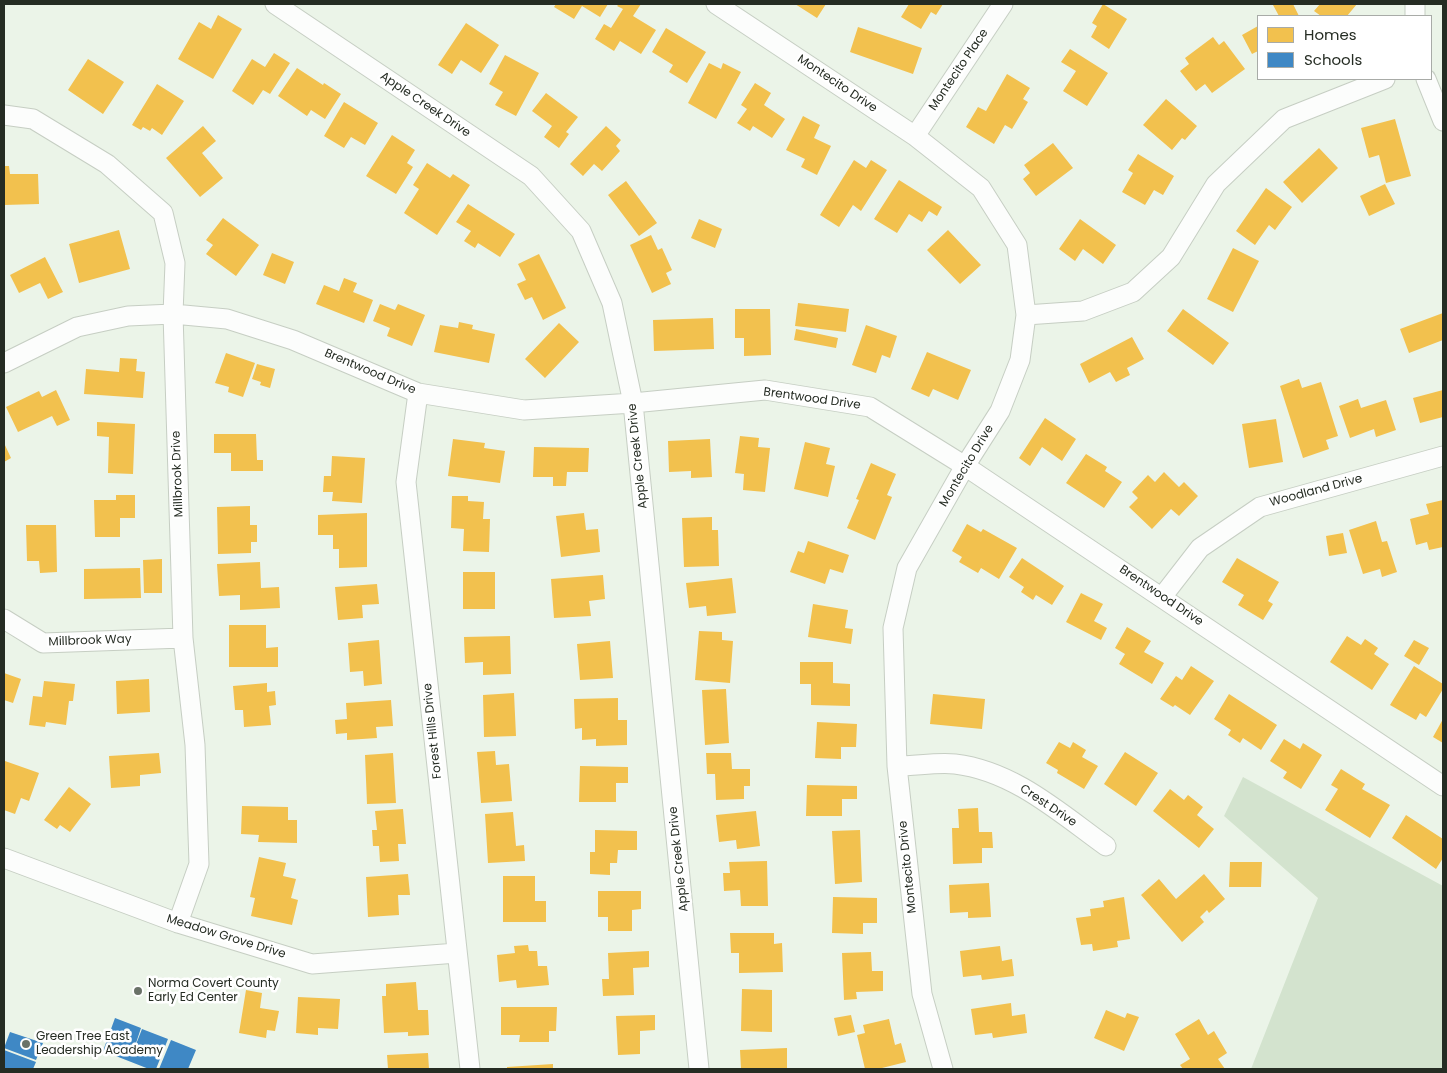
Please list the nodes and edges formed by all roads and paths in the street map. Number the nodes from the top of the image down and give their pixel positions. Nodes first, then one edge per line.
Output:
1 (275, 4) edge
2 (717, 4) edge
3 (1003, 4) edge
4 (1382, 80) edge
5 (1426, 80) edge
6 (4, 115) edge
7 (1443, 121) edge
8 (915, 136) junction
9 (174, 314) junction
10 (1026, 314) junction
11 (4, 363) edge
12 (418, 393) junction
13 (633, 403) junction
14 (1443, 456) edge
15 (965, 466) junction
16 (1162, 597) junction
17 (4, 619) edge
18 (183, 638) junction
19 (897, 766) junction
20 (1443, 786) edge
21 (1106, 846) dead end
22 (4, 858) edge
23 (178, 923) junction
24 (457, 953) junction
25 (470, 1069) edge
26 (700, 1069) edge
27 (943, 1069) edge

1 - 13 street, Apple Creek Drive
2 - 8 street, Montecito Drive
3 - 8 street, Montecito Place
4 - 10 street
5 - 7 street
6 - 9 street, Millbrook Drive
8 - 10 street, Montecito Drive
9 - 11 street, Brentwood Drive
9 - 12 street, Brentwood Drive
9 - 18 street, Millbrook Drive
10 - 15 street, Montecito Drive
12 - 13 street, Brentwood Drive
12 - 24 street, Forest Hills Drive
13 - 15 street, Brentwood Drive
13 - 26 street, Apple Creek Drive
14 - 16 street, Woodland Drive
15 - 16 street, Brentwood Drive
15 - 19 street, Montecito Drive
16 - 20 street, Brentwood Drive
17 - 18 street, Millbrook Way
18 - 23 street, Millbrook Drive
19 - 21 street, Crest Drive
19 - 27 street, Montecito Drive
22 - 23 street, Meadow Grove Drive
23 - 24 street, Meadow Grove Drive
24 - 25 street, Forest Hills Drive

